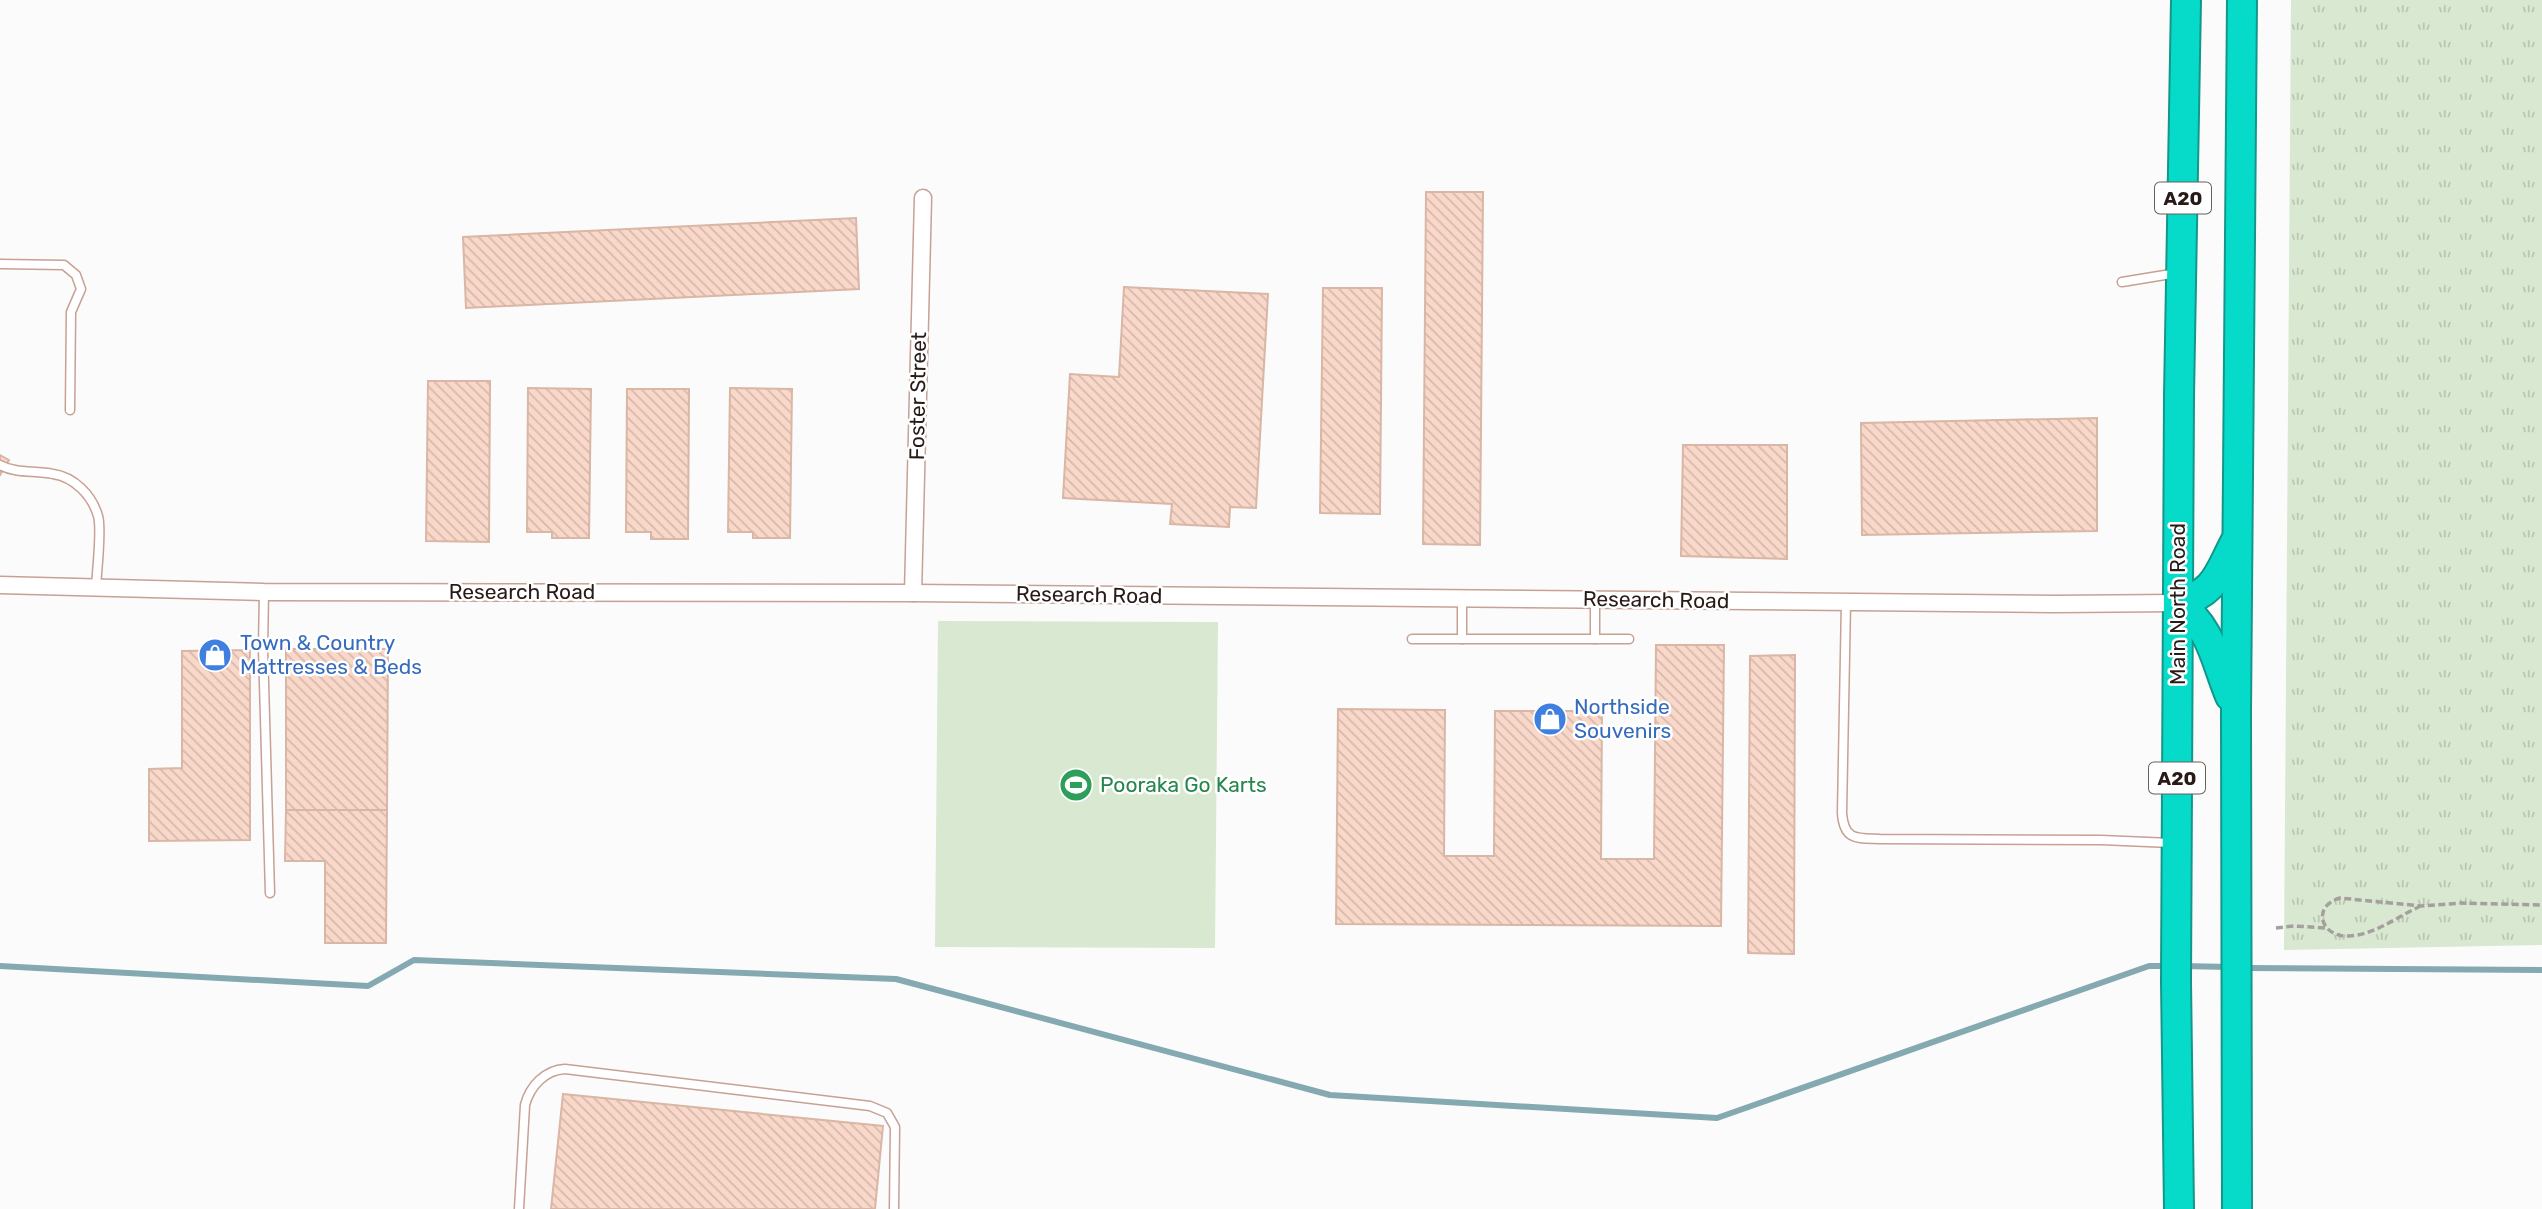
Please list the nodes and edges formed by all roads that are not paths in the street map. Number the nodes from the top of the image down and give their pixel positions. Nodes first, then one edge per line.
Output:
1 (2186, 0) edge
2 (2242, 0) edge
3 (923, 198) dead end
4 (0, 264) edge
5 (2182, 273) junction
6 (2122, 282) dead end
7 (70, 410) dead end
8 (0, 465) edge
9 (2239, 536) junction
10 (0, 585) edge
11 (96, 586) junction
12 (264, 592) junction
13 (913, 593) junction
14 (1462, 598) junction
15 (1595, 600) junction
16 (1846, 602) junction
17 (2178, 603) junction
18 (1412, 639) dead end
19 (1462, 639) junction
20 (1595, 639) junction
21 (1629, 639) dead end
22 (2236, 713) junction
23 (2177, 843) junction
24 (270, 893) dead end
25 (519, 1209) edge
26 (894, 1209) edge
27 (2179, 1209) edge
28 (2237, 1209) edge

1 - 5 highway, Main North Road / A20
2 - 9 highway, A20
3 - 13 street, Foster Street
4 - 7 lane
5 - 6 lane
5 - 17 highway, Main North Road / A20
8 - 11 lane
9 - 17 highway
9 - 22 highway, A20
10 - 11 street, Research Road
11 - 12 street, Research Road
12 - 13 street, Research Road
12 - 24 lane
13 - 14 street, Research Road
14 - 15 street, Research Road
14 - 19 lane
15 - 16 street, Research Road
15 - 20 lane
16 - 17 street, Research Road
16 - 23 lane
17 - 22 highway
17 - 23 highway, Main North Road / A20
18 - 19 lane
19 - 20 lane
20 - 21 lane
22 - 28 highway, A20
23 - 27 highway, Main North Road / A20
25 - 26 lane

